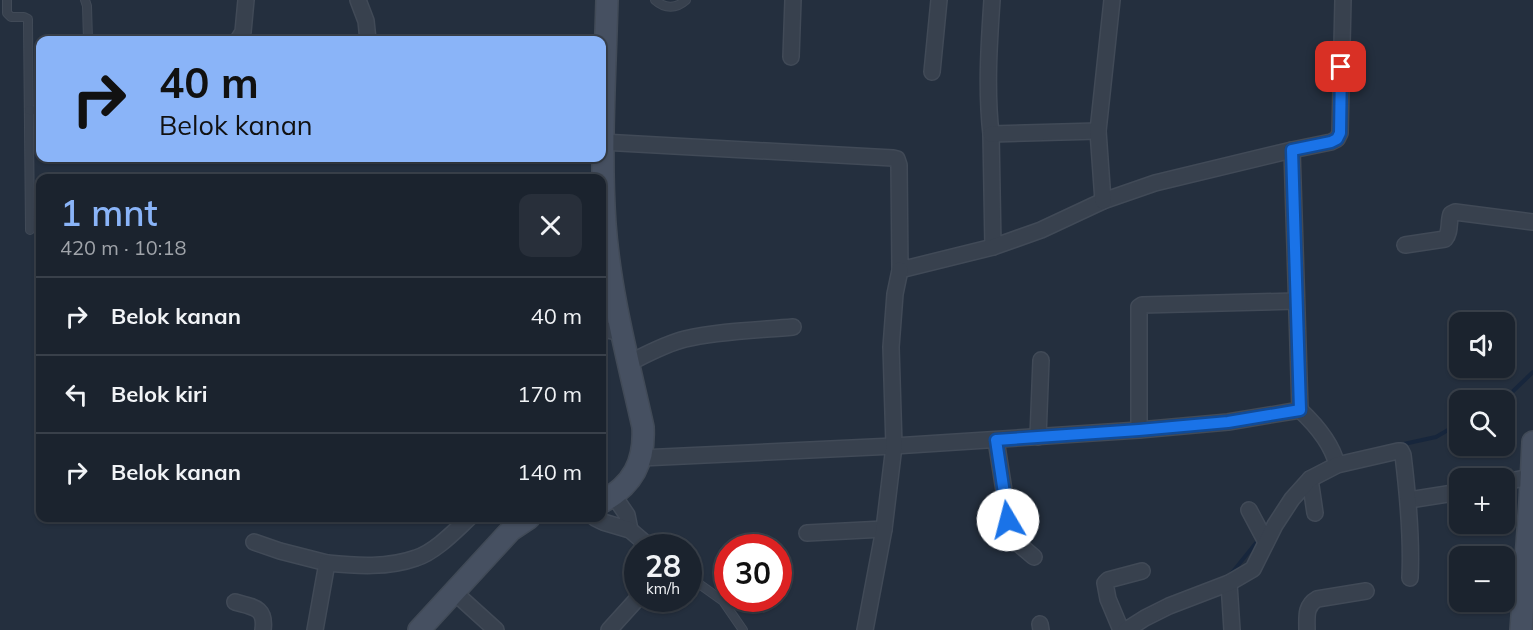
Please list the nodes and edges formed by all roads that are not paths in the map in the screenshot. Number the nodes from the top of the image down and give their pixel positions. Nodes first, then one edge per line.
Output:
1 (7, 0) edge
2 (85, 0) edge
3 (246, 0) edge
4 (358, 0) edge
5 (607, 0) edge
6 (655, 0) edge
7 (686, 0) edge
8 (793, 0) edge
9 (939, 0) edge
10 (992, 0) edge
11 (1112, 0) edge
12 (1343, 0) edge
13 (88, 36) edge
14 (241, 36) edge
15 (368, 36) edge
16 (606, 36) edge
17 (791, 57) dead end
18 (932, 72) dead end
19 (29, 110) junction
20 (36, 111) edge
21 (1098, 130) junction
22 (991, 134) junction
23 (606, 142) edge
24 (1292, 150) junction
25 (1103, 201) junction
26 (1533, 222) edge
27 (30, 230) dead end
28 (606, 232) edge
29 (1405, 245) dead end
30 (993, 247) junction
31 (900, 270) junction
32 (1296, 302) junction
33 (793, 327) dead end
34 (611, 331) edge
35 (1041, 360) dead end
36 (628, 363) junction
37 (1300, 410) junction
38 (1139, 430) junction
39 (1038, 437) junction
40 (996, 440) junction
41 (1533, 441) edge
42 (894, 446) junction
43 (1336, 460) junction
44 (1531, 477) junction
45 (1310, 479) junction
46 (1515, 480) edge
47 (622, 484) edge
48 (1449, 494) edge
49 (1409, 500) junction
50 (1532, 502) edge
51 (1249, 510) dead end
52 (1315, 513) dead end
53 (464, 522) edge
54 (523, 522) edge
55 (603, 522) edge
56 (884, 529) junction
57 (630, 530) junction
58 (807, 533) dead end
59 (635, 534) edge
60 (1262, 535) junction
61 (254, 542) dead end
62 (1034, 556) dead end
63 (327, 563) junction
64 (1142, 571) dead end
65 (1410, 578) dead end
66 (1229, 583) junction
67 (702, 586) edge
68 (1366, 591) dead end
69 (454, 592) junction
70 (235, 602) dead end
71 (625, 612) edge
72 (1121, 627) edge
73 (263, 630) edge
74 (315, 630) edge
75 (419, 630) edge
76 (496, 630) edge
77 (609, 630) edge
78 (743, 630) edge
79 (866, 630) edge
80 (1232, 630) edge
81 (1307, 630) edge
82 (1521, 630) edge

1 - 19 lane
2 - 13 lane
3 - 14 street
4 - 15 street
5 - 16 street
6 - 7 lane
8 - 17 street
9 - 18 street
10 - 22 street
11 - 21 street
12 - 24 street
19 - 20 lane
19 - 27 lane
21 - 22 street
21 - 25 street
22 - 30 street
23 - 31 street
24 - 25 street
24 - 32 street
25 - 30 street
26 - 29 street
28 - 34 street
30 - 31 street
31 - 42 street
32 - 37 street
32 - 38 street
33 - 36 street
34 - 36 street
35 - 39 street
36 - 47 street
37 - 38 street
37 - 43 street
38 - 39 street
39 - 40 street
40 - 42 street
40 - 62 street
41 - 44 street
42 - 47 street
42 - 56 street
43 - 45 street
43 - 49 street
44 - 46 street
44 - 50 street
45 - 52 street
45 - 60 street
47 - 57 street
48 - 49 street
49 - 65 street
50 - 82 street
51 - 60 street
53 - 63 street
54 - 69 street
55 - 57 street
56 - 58 street
56 - 79 street
57 - 59 street
60 - 66 street
61 - 63 street
63 - 74 street
64 - 72 street
66 - 72 street
66 - 80 street
67 - 78 lane
68 - 81 street
69 - 75 street
69 - 76 street
70 - 73 street
71 - 77 street

